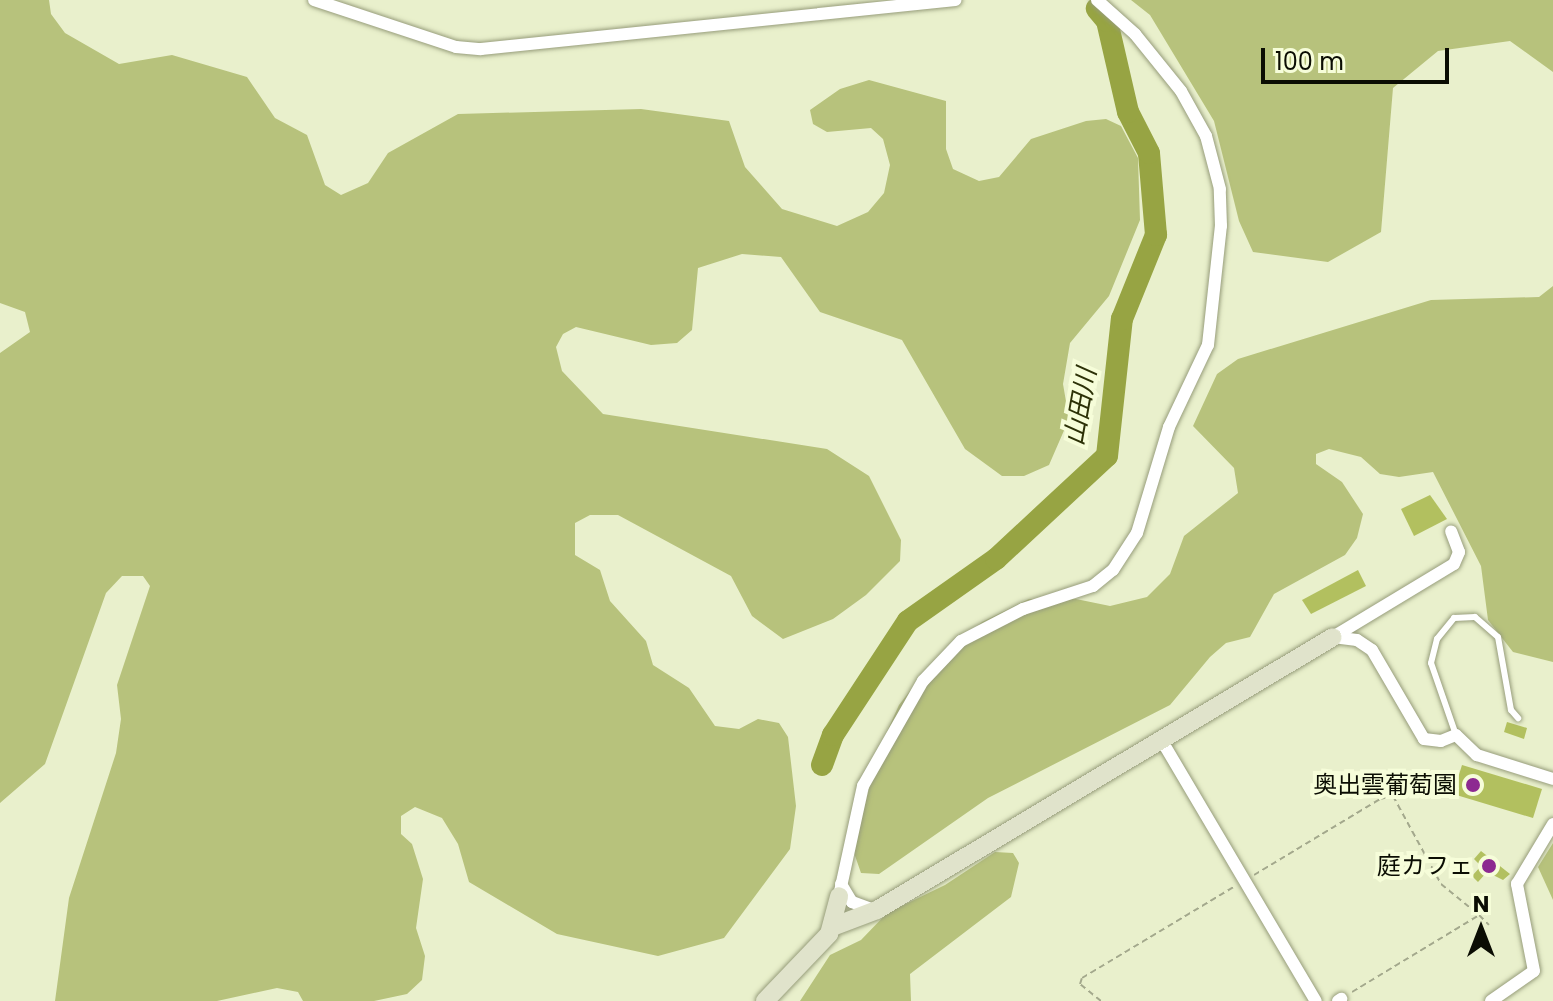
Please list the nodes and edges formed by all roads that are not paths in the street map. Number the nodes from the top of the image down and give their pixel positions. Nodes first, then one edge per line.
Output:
1 (314, 0) edge
2 (955, 0) edge
3 (1097, 0) edge
4 (1451, 531) dead end
5 (1333, 637) junction
6 (1518, 718) dead end
7 (1456, 735) junction
8 (1162, 741) junction
9 (1553, 779) edge
10 (1553, 824) edge
11 (840, 890) junction
12 (877, 910) junction
13 (832, 927) junction
14 (765, 1001) edge
15 (1316, 1001) edge
16 (1491, 1001) edge

1 - 2 street
3 - 11 street
4 - 5 street
5 - 7 street
5 - 8 street
6 - 7 lane
7 - 9 street
8 - 12 street
8 - 15 street
10 - 16 street
11 - 12 street
11 - 13 street
12 - 13 street
13 - 14 street

